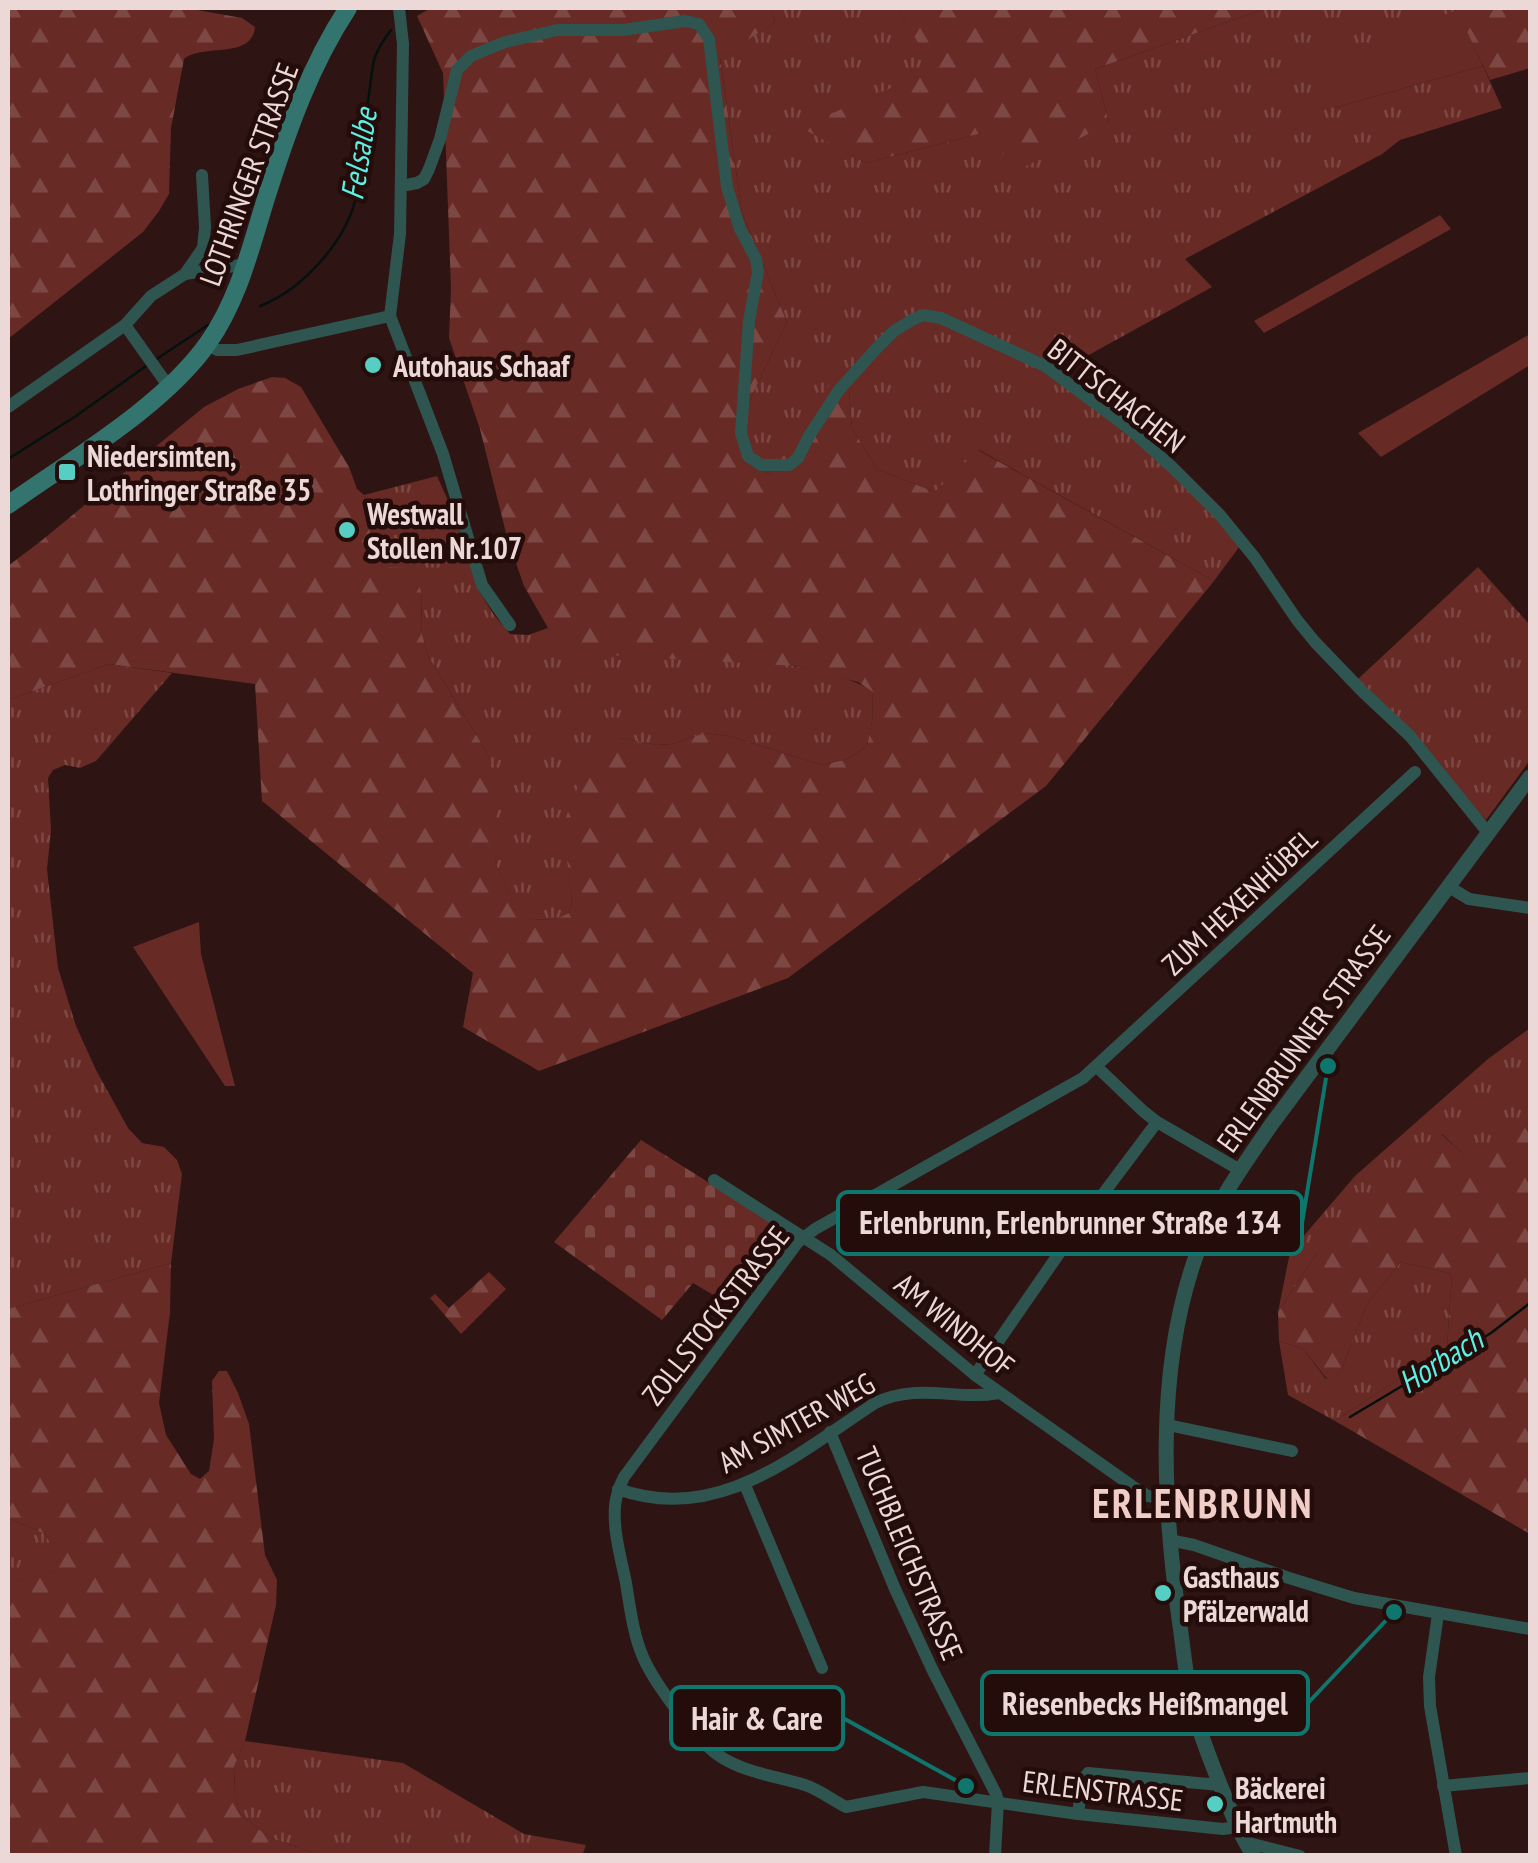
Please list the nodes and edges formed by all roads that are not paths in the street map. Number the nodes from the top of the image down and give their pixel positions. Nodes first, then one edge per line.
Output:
1 (348, 8) edge
2 (398, 8) edge
3 (202, 175) dead end
4 (401, 186) junction
5 (246, 264) junction
6 (185, 274) junction
7 (390, 316) junction
8 (125, 325) junction
9 (207, 345) junction
10 (169, 386) junction
11 (8, 407) edge
12 (8, 505) edge
13 (510, 625) dead end
14 (1415, 772) dead end
15 (1530, 777) edge
16 (1488, 834) junction
17 (1449, 887) junction
18 (1530, 908) edge
19 (1097, 1067) junction
20 (1158, 1122) junction
21 (1240, 1170) junction
22 (714, 1180) dead end
23 (805, 1236) junction
24 (975, 1374) junction
25 (999, 1393) junction
26 (1168, 1425) junction
27 (830, 1432) junction
28 (1292, 1451) dead end
29 (745, 1484) junction
30 (618, 1489) junction
31 (1167, 1499) junction
32 (1168, 1540) junction
33 (1438, 1614) junction
34 (1530, 1630) edge
35 (822, 1668) dead end
36 (1530, 1778) edge
37 (1220, 1785) junction
38 (1442, 1786) junction
39 (998, 1801) junction
40 (1078, 1814) junction
41 (1237, 1826) junction
42 (1249, 1849) edge
43 (994, 1856) edge
44 (1300, 1856) edge
45 (1456, 1856) edge

1 - 5 main road, LOTHRINGER STRASSE
2 - 4 street
3 - 6 street
4 - 7 street
4 - 16 street, BITTSCHACHEN
5 - 6 street
5 - 9 main road, LOTHRINGER STRASSE
6 - 8 street
7 - 9 street
7 - 13 street
8 - 10 street
8 - 11 street
9 - 10 main road, LOTHRINGER STRASSE
10 - 12 main road, LOTHRINGER STRASSE
14 - 19 street, ZUM HEXENHÜBEL
15 - 16 street, ERLENBRUNNER STRASSE
16 - 17 street, ERLENBRUNNER STRASSE
17 - 18 street
17 - 21 street, ERLENBRUNNER STRASSE
19 - 20 street
19 - 23 street, ZOLLSTOCKSTRASSE
20 - 21 street
20 - 24 street
21 - 26 street, ERLENBRUNNER STRASSE
22 - 23 street, AM WINDHOF
23 - 24 street, AM WINDHOF
23 - 30 street, ZOLLSTOCKSTRASSE
24 - 25 street, AM WINDHOF
25 - 27 street, AM SIMTER WEG
25 - 31 street, AM WINDHOF
26 - 28 street
26 - 31 street, ERLENBRUNNER STRASSE
27 - 29 street, AM SIMTER WEG
27 - 39 street, TUCHBLEICHSTRASSE
29 - 30 street, AM SIMTER WEG
29 - 35 street
30 - 39 street, ERLENSTRASSE
31 - 32 street, ERLENBRUNNER STRASSE
32 - 33 street
32 - 37 street, ERLENBRUNNER STRASSE
33 - 34 street
33 - 38 street
36 - 38 street
37 - 40 street
37 - 41 street, ERLENBRUNNER STRASSE
38 - 45 street
39 - 40 street, ERLENSTRASSE
39 - 43 street
40 - 41 street, ERLENSTRASSE
41 - 42 street, ERLENBRUNNER STRASSE
42 - 44 street

